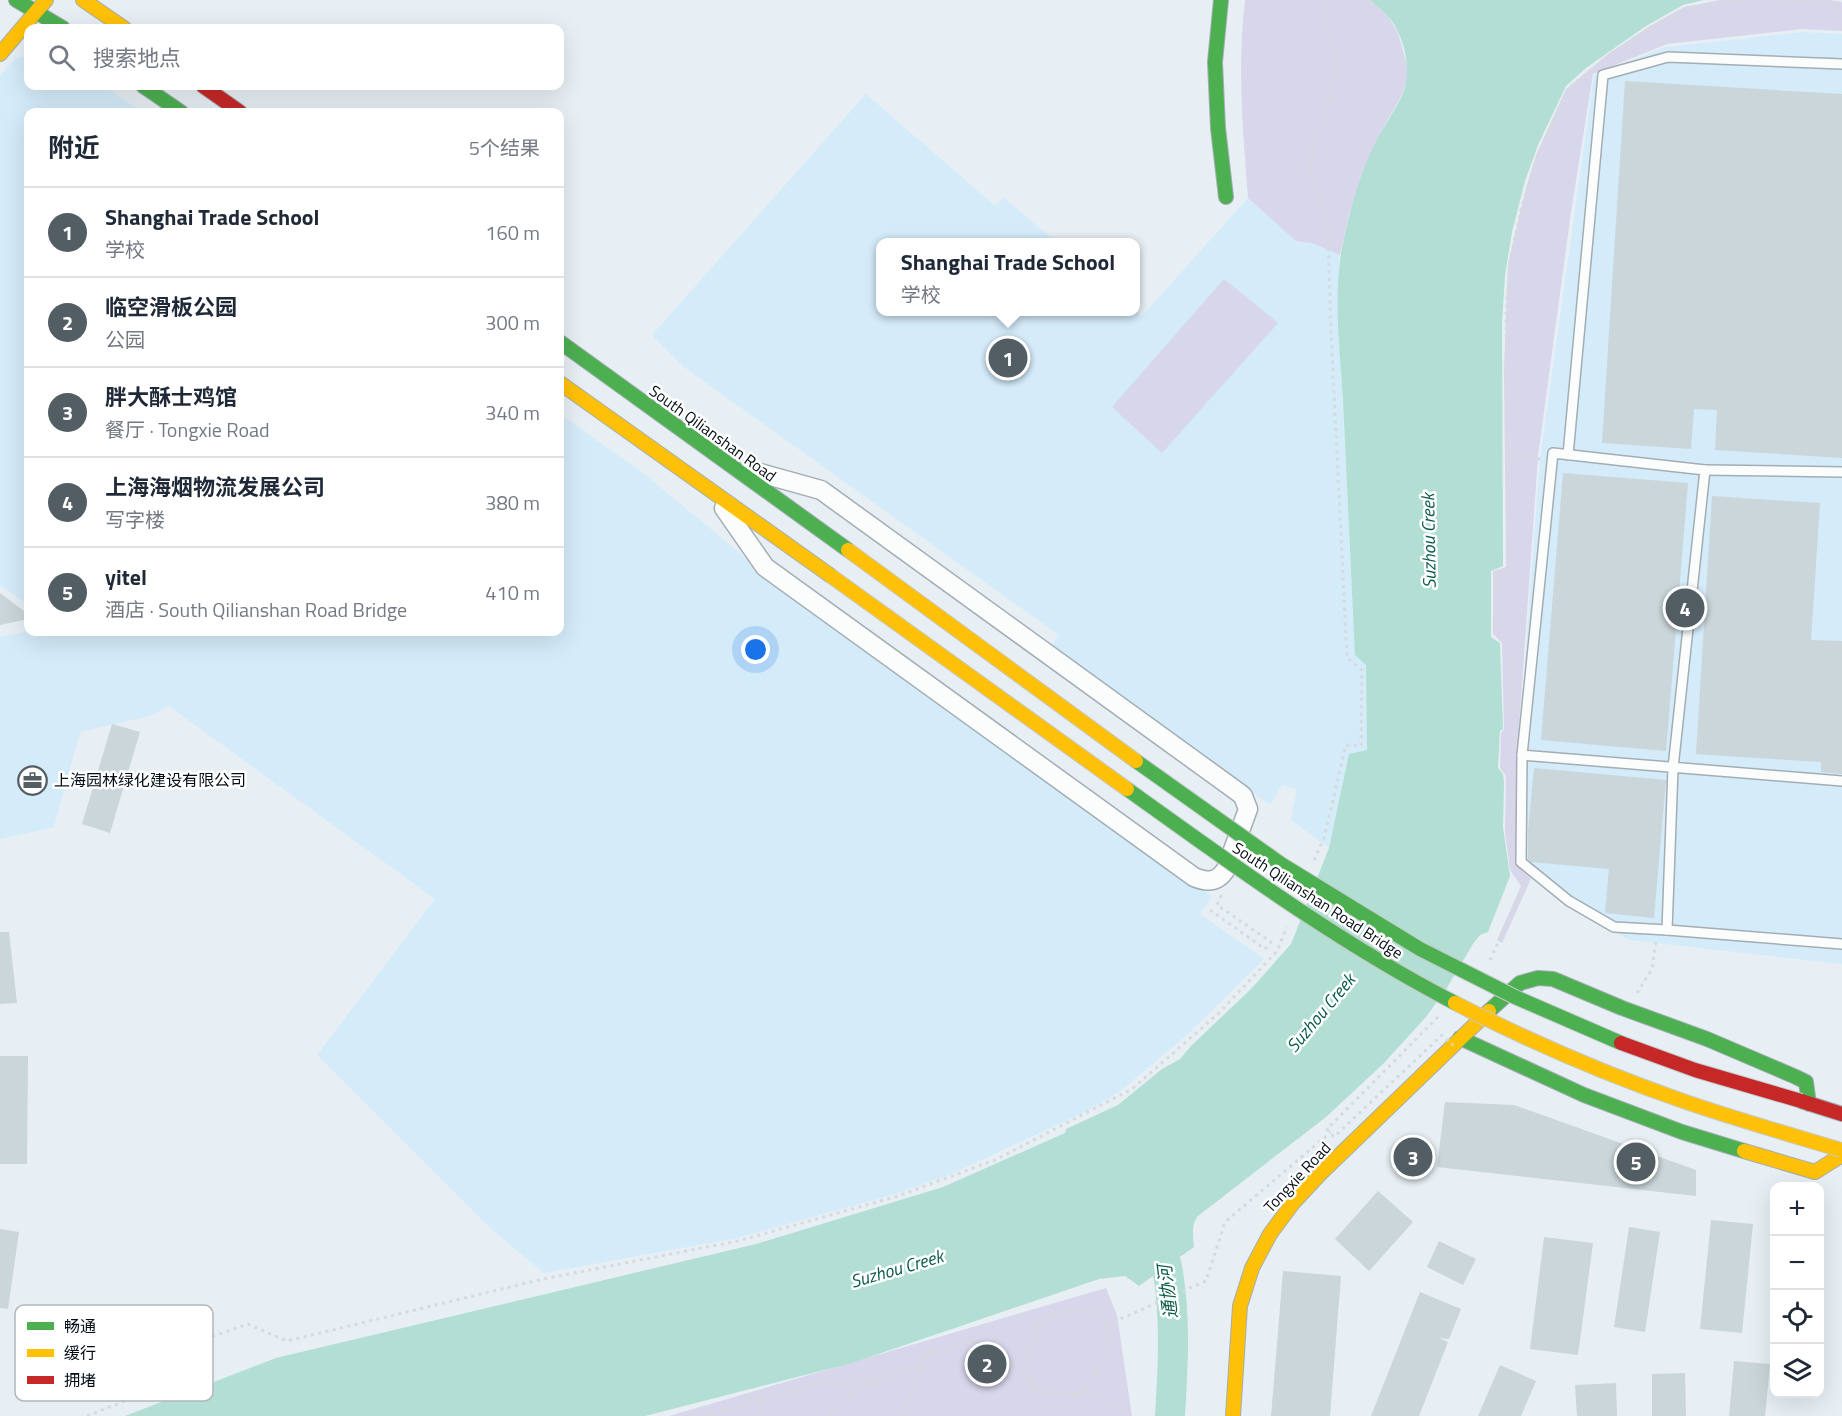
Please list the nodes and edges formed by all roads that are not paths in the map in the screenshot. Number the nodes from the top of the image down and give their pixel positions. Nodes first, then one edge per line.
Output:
1 (16, 0) edge
2 (46, 0) edge
3 (83, 0) edge
4 (1221, 0) edge
5 (38, 6) edge
6 (58, 24) edge
7 (118, 24) edge
8 (0, 54) edge
9 (1842, 64) edge
10 (149, 90) edge
11 (209, 90) edge
12 (175, 108) edge
13 (234, 108) edge
14 (1226, 197) dead end
15 (564, 345) edge
16 (564, 385) edge
17 (1568, 455) junction
18 (730, 465) junction
19 (1705, 470) junction
20 (1842, 472) edge
21 (713, 492) junction
22 (848, 550) joint
23 (1522, 755) junction
24 (1673, 768) junction
25 (1842, 781) edge
26 (1663, 929) junction
27 (1842, 944) edge
28 (1457, 1041) junction
29 (1805, 1103) junction
30 (1842, 1114) edge
31 (1842, 1152) edge
32 (1233, 1416) edge

1 - 5 main road
2 - 5 main road
3 - 7 main road
4 - 14 main road
5 - 6 main road
5 - 8 main road
9 - 17 lane
10 - 12 main road
11 - 13 main road
15 - 18 main road, South Qilianshan Road
16 - 21 main road
17 - 19 lane
17 - 23 lane
18 - 21 street
18 - 22 main road, South Qilianshan Road
19 - 20 lane
19 - 24 lane
21 - 31 main road, South Qilianshan Road Bridge, bridge
22 - 29 main road, South Qilianshan Road Bridge, bridge
23 - 24 lane
23 - 26 lane
24 - 25 lane
24 - 26 lane
26 - 27 lane
28 - 29 main road, Tongxie Road
28 - 31 main road
28 - 32 main road, Tongxie Road
29 - 30 main road, South Qilianshan Road Bridge

